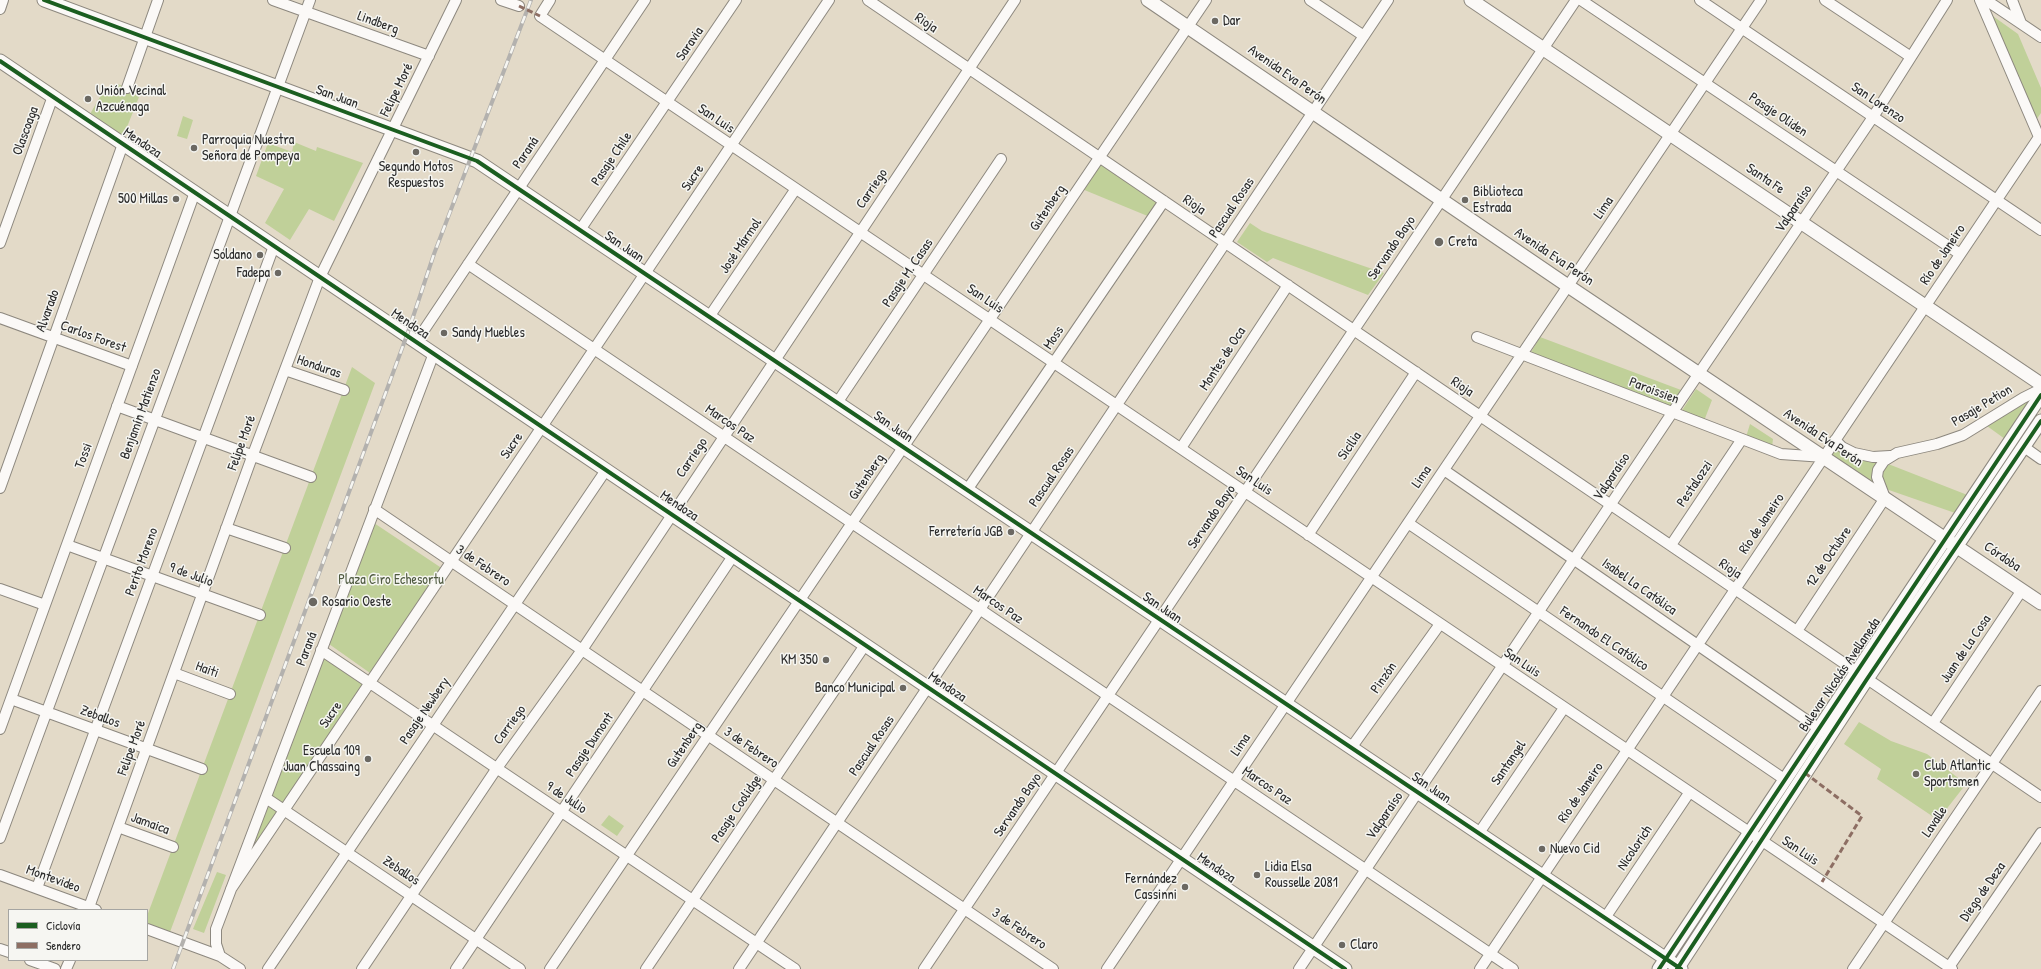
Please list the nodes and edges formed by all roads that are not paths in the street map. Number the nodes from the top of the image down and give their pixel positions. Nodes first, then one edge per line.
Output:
1 (3, 0) edge
2 (44, 0) edge
3 (158, 0) edge
4 (273, 0) edge
5 (310, 0) edge
6 (456, 0) edge
7 (501, 0) edge
8 (550, 0) edge
9 (645, 0) edge
10 (736, 0) edge
11 (829, 0) edge
12 (868, 0) edge
13 (1015, 0) edge
14 (1148, 0) edge
15 (1206, 0) edge
16 (1310, 0) edge
17 (1388, 0) edge
18 (1471, 0) edge
19 (1576, 0) edge
20 (1581, 0) edge
21 (1700, 0) edge
22 (1761, 0) edge
23 (1825, 0) edge
24 (1947, 0) edge
25 (1980, 0) edge
26 (1986, 0) edge
27 (2012, 0) edge
28 (518, 6) dead end
29 (0, 8) edge
30 (306, 12) junction
31 (2021, 24) junction
32 (1189, 26) junction
33 (1742, 28) junction
34 (1364, 36) junction
35 (145, 37) junction
36 (2041, 37) edge
37 (1543, 48) junction
38 (429, 56) junction
39 (1911, 57) junction
40 (0, 61) edge
41 (605, 61) junction
42 (969, 69) junction
43 (1705, 83) junction
44 (278, 87) junction
45 (127, 88) dead end
46 (53, 96) junction
47 (667, 103) junction
48 (1313, 113) junction
49 (1873, 117) junction
50 (393, 130) junction
51 (1670, 134) junction
52 (2040, 136) edge
53 (123, 144) junction
54 (731, 146) junction
55 (1100, 158) junction
56 (1001, 159) dead end
57 (1837, 171) junction
58 (518, 189) junction
59 (795, 190) junction
60 (194, 192) junction
61 (1442, 200) junction
62 (1997, 200) junction
63 (1164, 201) junction
64 (230, 216) junction
65 (1802, 223) junction
66 (580, 230) junction
67 (2041, 230) edge
68 (861, 231) junction
69 (0, 243) edge
70 (1226, 243) junction
71 (274, 246) junction
72 (1960, 254) junction
73 (468, 264) junction
74 (645, 274) junction
75 (924, 274) junction
76 (320, 277) junction
77 (1288, 285) junction
78 (1568, 286) junction
79 (1925, 306) junction
80 (709, 317) junction
81 (0, 318) edge
82 (990, 319) junction
83 (1354, 330) junction
84 (54, 337) junction
85 (1477, 337) dead end
86 (416, 342) junction
87 (594, 349) junction
88 (434, 353) junction
89 (1522, 355) junction
90 (774, 361) junction
91 (1054, 363) junction
92 (132, 366) junction
93 (285, 370) junction
94 (1416, 372) junction
95 (1699, 374) junction
96 (2041, 384) edge
97 (2041, 389) edge
98 (344, 390) dead end
99 (2041, 395) edge
100 (837, 403) junction
101 (1117, 405) junction
102 (117, 406) junction
103 (1672, 413) junction
104 (1480, 416) junction
105 (154, 420) junction
106 (2041, 421) edge
107 (542, 426) junction
108 (724, 437) junction
109 (203, 439) junction
110 (1742, 439) junction
111 (1835, 440) junction
112 (903, 447) junction
113 (2024, 447) junction
114 (1181, 448) junction
115 (1890, 456) junction
116 (252, 457) junction
117 (1824, 457) junction
118 (2041, 459) edge
119 (606, 470) junction
120 (1444, 470) junction
121 (311, 477) dead end
122 (0, 488) edge
123 (967, 490) junction
124 (1245, 492) junction
125 (1885, 498) junction
126 (1611, 504) junction
127 (374, 509) junction
128 (672, 514) junction
129 (852, 523) junction
130 (1408, 523) junction
131 (226, 528) junction
132 (1031, 533) junction
133 (1308, 535) junction
134 (1944, 538) junction
135 (67, 545) junction
136 (1671, 545) junction
137 (1957, 546) junction
138 (285, 548) dead end
139 (733, 556) junction
140 (103, 558) junction
141 (1574, 559) junction
142 (451, 561) junction
143 (152, 576) junction
144 (1371, 578) junction
145 (0, 589) edge
146 (1735, 589) junction
147 (2022, 590) junction
148 (202, 594) junction
149 (800, 600) junction
150 (2041, 603) edge
151 (515, 604) junction
152 (45, 606) junction
153 (980, 610) junction
154 (1539, 611) junction
155 (260, 615) dead end
156 (1160, 619) junction
157 (1440, 624) junction
158 (1797, 631) junction
159 (865, 645) junction
160 (1698, 645) junction
161 (321, 650) junction
162 (582, 650) junction
163 (1502, 666) junction
164 (1856, 671) junction
165 (174, 673) junction
166 (1867, 679) junction
167 (370, 683) junction
168 (928, 688) junction
169 (643, 691) junction
170 (2041, 691) edge
171 (230, 694) dead end
172 (1108, 696) junction
173 (1663, 696) junction
174 (11, 699) junction
175 (1286, 704) junction
176 (1564, 708) junction
177 (46, 712) junction
178 (1933, 723) junction
179 (433, 726) junction
180 (1818, 728) junction
181 (0, 729) edge
182 (96, 730) junction
183 (708, 735) junction
184 (1352, 748) junction
185 (146, 749) junction
186 (1627, 751) junction
187 (1992, 764) junction
188 (497, 768) junction
189 (202, 769) dead end
190 (1056, 774) junction
191 (1784, 779) junction
192 (774, 780) junction
193 (1234, 781) junction
194 (1418, 792) junction
195 (1689, 793) junction
196 (2041, 797) edge
197 (266, 798) junction
198 (284, 810) junction
199 (562, 812) junction
200 (838, 823) junction
201 (118, 827) junction
202 (1478, 833) junction
203 (1748, 833) junction
204 (2041, 833) edge
205 (0, 838) edge
206 (1761, 841) junction
207 (173, 848) dead end
208 (347, 852) junction
209 (627, 856) junction
210 (1182, 858) junction
211 (1365, 870) junction
212 (0, 875) edge
213 (1542, 876) junction
214 (37, 888) junction
215 (231, 889) junction
216 (412, 895) junction
217 (692, 900) junction
218 (91, 909) edge
219 (965, 909) junction
220 (1605, 918) junction
221 (1883, 924) junction
222 (148, 929) edge
223 (476, 939) junction
224 (757, 943) junction
225 (1313, 948) junction
226 (1490, 954) junction
227 (220, 956) junction
228 (33, 961) edge
229 (1662, 964) edge
230 (1678, 968) edge
231 (1950, 968) edge
232 (54, 969) edge
233 (240, 969) edge
234 (268, 969) edge
235 (362, 969) edge
236 (456, 969) edge
237 (520, 969) edge
238 (550, 969) edge
239 (646, 969) edge
240 (739, 969) edge
241 (796, 969) edge
242 (924, 969) edge
243 (1053, 969) edge
244 (1107, 969) edge
245 (1299, 969) edge
246 (1345, 969) edge
247 (1480, 969) edge
248 (1513, 969) edge
249 (1852, 969) edge

1 - 29 street
2 - 35 main road, San Juan
3 - 35 street
4 - 30 street, Lindberg
5 - 30 street, Benjamín Matienzo
6 - 38 street, Felipe Moré
7 - 28 street
8 - 41 street, San Luis
9 - 41 street, Paraná
10 - 47 street, Saravia
11 - 54 street, Sucre
12 - 42 street, Rioja
13 - 42 street, Carriego
14 - 32 main road, Avenida Eva Perón
15 - 32 street, Gutenberg
16 - 34 street
17 - 34 street, Pascual Rosas
18 - 37 main road, Santa Fe
19 - 37 street, Servando Bayo
20 - 43 street, Pasaje Oliden
21 - 33 street, San Lorenzo
22 - 33 street, Lima
23 - 39 street
24 - 39 street, Valparaíso
25 - 52 street
26 - 31 street
27 - 31 street
30 - 38 street, Lindberg
30 - 44 street, Benjamín Matienzo
31 - 36 street
32 - 48 main road, Avenida Eva Perón
32 - 55 street, Gutenberg
33 - 43 street, Lima
33 - 49 street, San Lorenzo
34 - 48 street, Pascual Rosas
35 - 44 main road, San Juan
35 - 45 street
37 - 51 main road, Santa Fe
37 - 61 street, Servando Bayo
38 - 50 street, Felipe Moré
39 - 49 street, Valparaíso
40 - 46 main road, Mendoza
41 - 47 street, San Luis
41 - 58 street, Paraná
42 - 55 street, Rioja
42 - 68 street, Carriego
43 - 51 street, Lima
43 - 57 street, Pasaje Oliden
44 - 50 main road, San Juan
44 - 64 street, Benjamín Matienzo
46 - 53 main road, Mendoza
46 - 69 street, Olascoaga
47 - 54 street, San Luis
47 - 66 street, Pasaje Chile
48 - 61 main road, Avenida Eva Perón
48 - 70 street, Pascual Rosas
49 - 57 street, Valparaíso
49 - 62 street, San Lorenzo
50 - 58 main road, San Juan
50 - 76 street, Felipe Moré
51 - 65 main road, Santa Fe
51 - 78 street, Lima
52 - 62 street, Río de Janeiro
53 - 60 main road, Mendoza
53 - 84 street, Alvarado
54 - 59 street, San Luis
54 - 74 street, Sucre
55 - 63 street, Rioja
55 - 82 street, Gutenberg
56 - 75 street, Pasaje M. Casas
57 - 65 street, Valparaíso
57 - 72 street, Pasaje Oliden
58 - 66 main road, San Juan
58 - 73 street, Paraná
59 - 68 street, San Luis
59 - 80 street, José Mármol
60 - 64 main road, Mendoza
60 - 92 street, Tossi
61 - 78 main road, Avenida Eva Perón
61 - 83 street, Servando Bayo
62 - 67 street, San Lorenzo
62 - 72 street, Río de Janeiro
63 - 70 street, Rioja
63 - 91 street, Moss
64 - 71 main road, Mendoza
64 - 105 street, Benjamín Matienzo
65 - 79 main road, Santa Fe
65 - 95 street, Valparaíso
66 - 74 main road, San Juan
68 - 75 street, San Luis
68 - 90 street, Carriego
70 - 77 street, Rioja
70 - 101 street, Pascual Rosas
71 - 76 main road, Mendoza
71 - 109 street, Perito Moreno
72 - 79 street, Río de Janeiro
73 - 86 street, Paraná
73 - 87 street, Marcos Paz
74 - 80 main road, San Juan
74 - 87 street, Sucre
75 - 82 street, San Luis
75 - 100 street, Pasaje M. Casas
76 - 86 main road, Mendoza
76 - 93 street, Felipe Moré
77 - 83 street, Rioja
77 - 114 street, Montes de Oca
78 - 89 street, Lima
78 - 95 main road, Avenida Eva Perón
79 - 96 main road, Santa Fe
79 - 111 street, Río de Janeiro
80 - 90 main road, San Juan
81 - 84 street, Carlos Forest
82 - 91 street, San Luis
82 - 112 street, Gutenberg
83 - 94 street, Rioja
83 - 124 street, Servando Bayo
84 - 92 street, Carlos Forest
84 - 122 street, Alvarado
85 - 89 street, Paroissien
86 - 88 main road, Mendoza
87 - 107 street, Sucre
87 - 108 street, Marcos Paz
88 - 107 main road, Mendoza
88 - 127 street, Paraná
89 - 103 street, Paroissien
89 - 104 street, Lima
90 - 100 main road, San Juan
90 - 108 street, Carriego
91 - 101 street, San Luis
91 - 123 street, Moss
92 - 102 street, Tossi
93 - 98 street, Honduras
93 - 116 street, Felipe Moré
94 - 104 street, Rioja
94 - 133 street, Sicilia
95 - 103 street, Valparaíso
95 - 117 main road, Avenida Eva Perón
97 - 115 street, Pasaje Petion
99 - 134 main road, Bulevar Nicolás Avellaneda
100 - 112 main road, San Juan
101 - 114 street, San Luis
101 - 132 street, Pascual Rosas
102 - 105 street
102 - 135 street, Tossi
103 - 110 street, Paroissien
103 - 126 street, Valparaíso
104 - 120 street, Lima
104 - 126 street, Rioja
105 - 109 street
105 - 140 street, Benjamín Matienzo
106 - 113 main road, Bulevar Nicolás Avellaneda
107 - 119 main road, Mendoza
107 - 142 street, Sucre
108 - 128 street, Carriego
108 - 129 street, Marcos Paz
109 - 116 street
109 - 143 street, Perito Moreno
110 - 117 street, Paroissien
110 - 136 street, Pestalozzi
111 - 115 street, Pasaje Petion
111 - 117 street, Río de Janeiro
112 - 123 main road, San Juan
112 - 129 street, Gutenberg
113 - 118 street
113 - 137 main road, Bulevar Nicolás Avellaneda
114 - 124 street, San Luis
115 - 125 street
116 - 121 street
116 - 131 street, Felipe Moré
117 - 125 main road, Avenida Eva Perón
117 - 146 street, Río de Janeiro
119 - 128 main road, Mendoza
119 - 151 street, Pasaje Newbery
120 - 130 street, Lima
120 - 141 street, Isabel La Católica
123 - 132 main road, San Juan
124 - 133 street, San Luis
124 - 156 street, Servando Bayo
125 - 134 main road, Avenida Eva Perón
125 - 158 street, 12 de Octubre
126 - 136 street, Rioja
126 - 141 street, Valparaíso
127 - 142 street, 3 de Febrero
127 - 161 street, Paraná
128 - 139 main road, Mendoza
128 - 162 street, Carriego
129 - 149 street, Gutenberg
129 - 153 street, Marcos Paz
130 - 144 street, Lima
130 - 154 street, Fernando El Católico
131 - 138 street
131 - 148 street, Felipe Moré
132 - 153 street, Pascual Rosas
132 - 156 main road, San Juan
133 - 144 street, San Luis
134 - 137 main road, Córdoba
134 - 164 main road, Bulevar Nicolás Avellaneda
135 - 140 street, 9 de Julio
135 - 152 street, Tossi
136 - 146 street, Rioja
137 - 147 main road, Córdoba
137 - 166 main road, Bulevar Nicolás Avellaneda
139 - 149 main road, Mendoza
139 - 169 street, Pasaje Dumont
140 - 143 street, 9 de Julio
140 - 177 street, Benjamín Matienzo
141 - 154 street, Valparaíso
141 - 160 street, Isabel La Católica
142 - 151 street, 3 de Febrero
142 - 167 street, Sucre
143 - 148 street, 9 de Julio
143 - 182 street, Perito Moreno
144 - 157 street, San Luis
144 - 175 street, Lima
145 - 152 street
146 - 158 street, Rioja
146 - 160 street, Río de Janeiro
147 - 150 main road, Córdoba
147 - 178 street, Juan de La Cosa
148 - 155 street, 9 de Julio
148 - 165 street, Felipe Moré
149 - 159 main road, Mendoza
149 - 183 street, Gutenberg
151 - 162 street, 3 de Febrero
151 - 179 street, Pasaje Newbery
152 - 174 street, Tossi
153 - 168 street, Pascual Rosas
153 - 172 street, Marcos Paz
154 - 163 street, Valparaíso
154 - 173 street, Fernando El Católico
156 - 172 street, Servando Bayo
156 - 175 main road, San Juan
157 - 163 street, San Luis
157 - 184 street, Pinzón
158 - 164 street, Rioja
159 - 168 main road, Mendoza
159 - 192 street, Pasaje Coolidge
160 - 173 street, Río de Janeiro
160 - 180 street, Isabel La Católica
161 - 167 street, 9 de Julio
161 - 197 street, Paraná
162 - 169 street, 3 de Febrero
162 - 188 street, Carriego
163 - 176 street, San Luis
163 - 194 street, Valparaíso
164 - 166 street, Rioja
164 - 180 main road, Bulevar Nicolás Avellaneda
165 - 171 street, Haiti
165 - 185 street, Felipe Moré
166 - 178 street, Rioja
166 - 206 main road, Bulevar Nicolás Avellaneda
167 - 179 street, 9 de Julio
167 - 198 street, Sucre
168 - 190 main road, Mendoza
168 - 200 street, Pascual Rosas
169 - 183 street, 3 de Febrero
169 - 199 street, Pasaje Dumont
170 - 187 street, Lavalle
172 - 190 street, Servando Bayo
172 - 193 street, Marcos Paz
173 - 186 street, Río de Janeiro
173 - 191 street, Fernando El Católico
174 - 177 street, Zeballos
174 - 181 street, Tossi
175 - 184 main road, San Juan
175 - 193 street, Lima
176 - 186 street, San Luis
176 - 202 street, Santangel
177 - 182 street, Zeballos
177 - 205 street, Benjamín Matienzo
178 - 187 street, Rioja
179 - 188 street, 9 de Julio
179 - 208 street, Pasaje Newbery
180 - 191 main road, Bulevar Nicolás Avellaneda
182 - 185 street, Zeballos
182 - 214 street, Perito Moreno
183 - 192 street, 3 de Febrero
183 - 209 street, Gutenberg
184 - 194 main road, San Juan
185 - 189 street, Zeballos
185 - 201 street, Felipe Moré
186 - 195 street, San Luis
186 - 213 street, Río de Janeiro
187 - 196 street, Rioja
187 - 221 street, Lavalle
188 - 199 street, 9 de Julio
188 - 216 street, Carriego
190 - 210 main road, Mendoza
190 - 219 street, Servando Bayo
191 - 203 main road, Bulevar Nicolás Avellaneda
192 - 200 street, 3 de Febrero
192 - 217 street, Pasaje Coolidge
193 - 210 street, Lima
193 - 211 street, Marcos Paz
194 - 202 main road, San Juan
194 - 211 street, Valparaíso
195 - 203 street, San Luis
195 - 220 street, Nicolorich
197 - 198 street, Zeballos
197 - 215 street, Paraná
198 - 208 street, Zeballos
198 - 215 street, Sucre
199 - 209 street, 9 de Julio
199 - 223 street, Pasaje Dumont
200 - 219 street, 3 de Febrero
200 - 224 street, Pascual Rosas
201 - 207 street, Jamaica
201 - 218 street, Felipe Moré
202 - 213 main road, San Juan
203 - 206 street, San Luis
203 - 229 main road, Bulevar Nicolás Avellaneda
204 - 231 street, Diego de Deza
206 - 221 street, San Luis
206 - 230 main road, Bulevar Nicolás Avellaneda
208 - 216 street, Zeballos
208 - 234 street, Pasaje Newbery
209 - 217 street, 9 de Julio
209 - 238 street, Gutenberg
210 - 225 main road, Mendoza
210 - 244 street, Lima
211 - 225 street, Valparaíso
211 - 226 street, Marcos Paz
212 - 214 street, Montevideo
213 - 220 main road, San Juan
213 - 226 street, Río de Janeiro
214 - 218 street, Montevideo
215 - 227 street, Paraná
216 - 223 street, Zeballos
216 - 235 street, Carriego
217 - 224 street, 9 de Julio
217 - 239 street, Pasaje Coolidge
219 - 242 street, Servando Bayo
219 - 243 street, 3 de Febrero
220 - 229 main road, San Juan
221 - 231 street, San Luis
221 - 249 street, Lavalle
222 - 227 street
223 - 236 street, Pasaje Dumont
223 - 237 street, Zeballos
224 - 240 street, Pascual Rosas
224 - 241 street, 9 de Julio
225 - 245 street, Valparaíso
225 - 246 main road, Mendoza
226 - 247 street, Río de Janeiro
226 - 248 street, Marcos Paz
227 - 233 street
228 - 232 street
229 - 230 main road, San Juan

